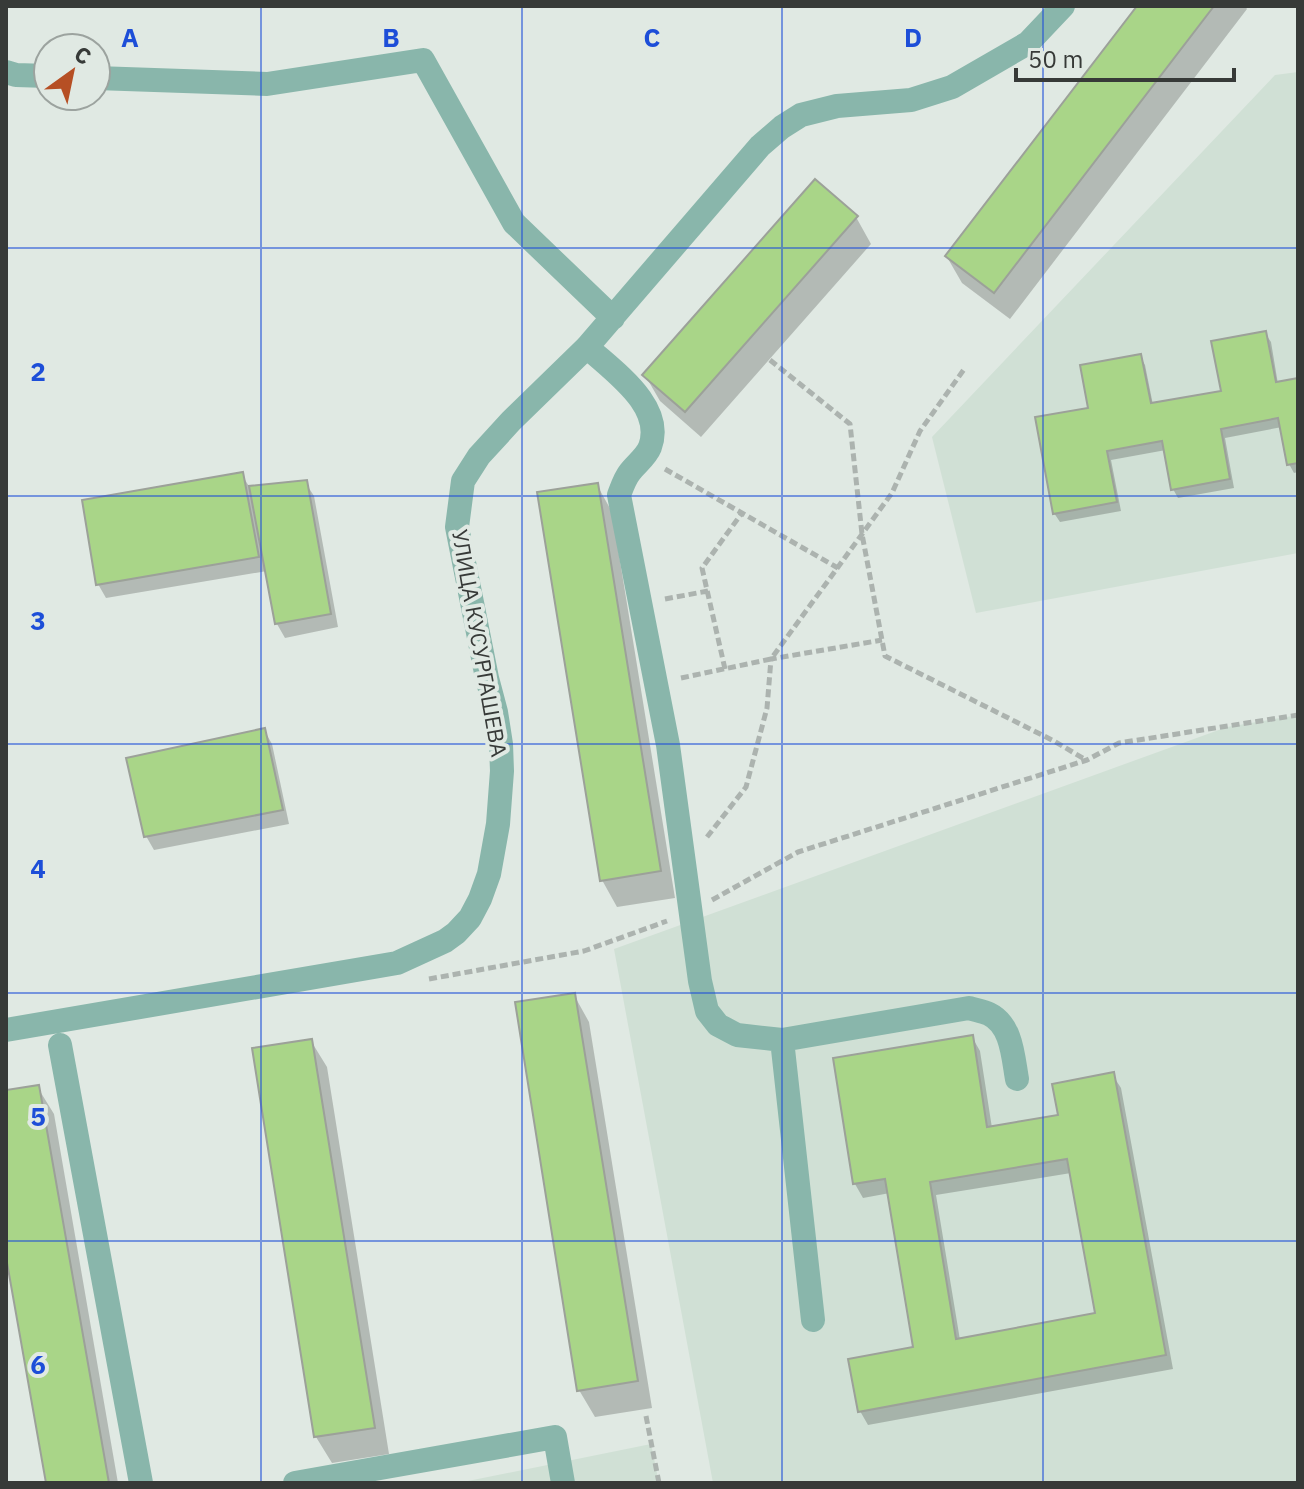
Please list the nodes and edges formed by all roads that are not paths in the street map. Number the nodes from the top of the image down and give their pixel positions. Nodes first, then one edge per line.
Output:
1 (1063, 6) edge
2 (6, 72) edge
3 (32, 76) edge
4 (112, 79) edge
5 (613, 318) junction
6 (587, 347) junction
7 (6, 1030) edge
8 (782, 1040) junction
9 (60, 1045) dead end
10 (1017, 1079) dead end
11 (813, 1320) dead end
12 (141, 1483) edge
13 (295, 1483) edge
14 (563, 1483) edge

1 - 5 street, УЛИЦА КУСУРГАШЕВА
2 - 3 street
4 - 5 street
5 - 6 street, УЛИЦА КУСУРГАШЕВА
6 - 7 street, УЛИЦА КУСУРГАШЕВА
6 - 8 street
8 - 10 street
8 - 11 street
9 - 12 street
13 - 14 street

